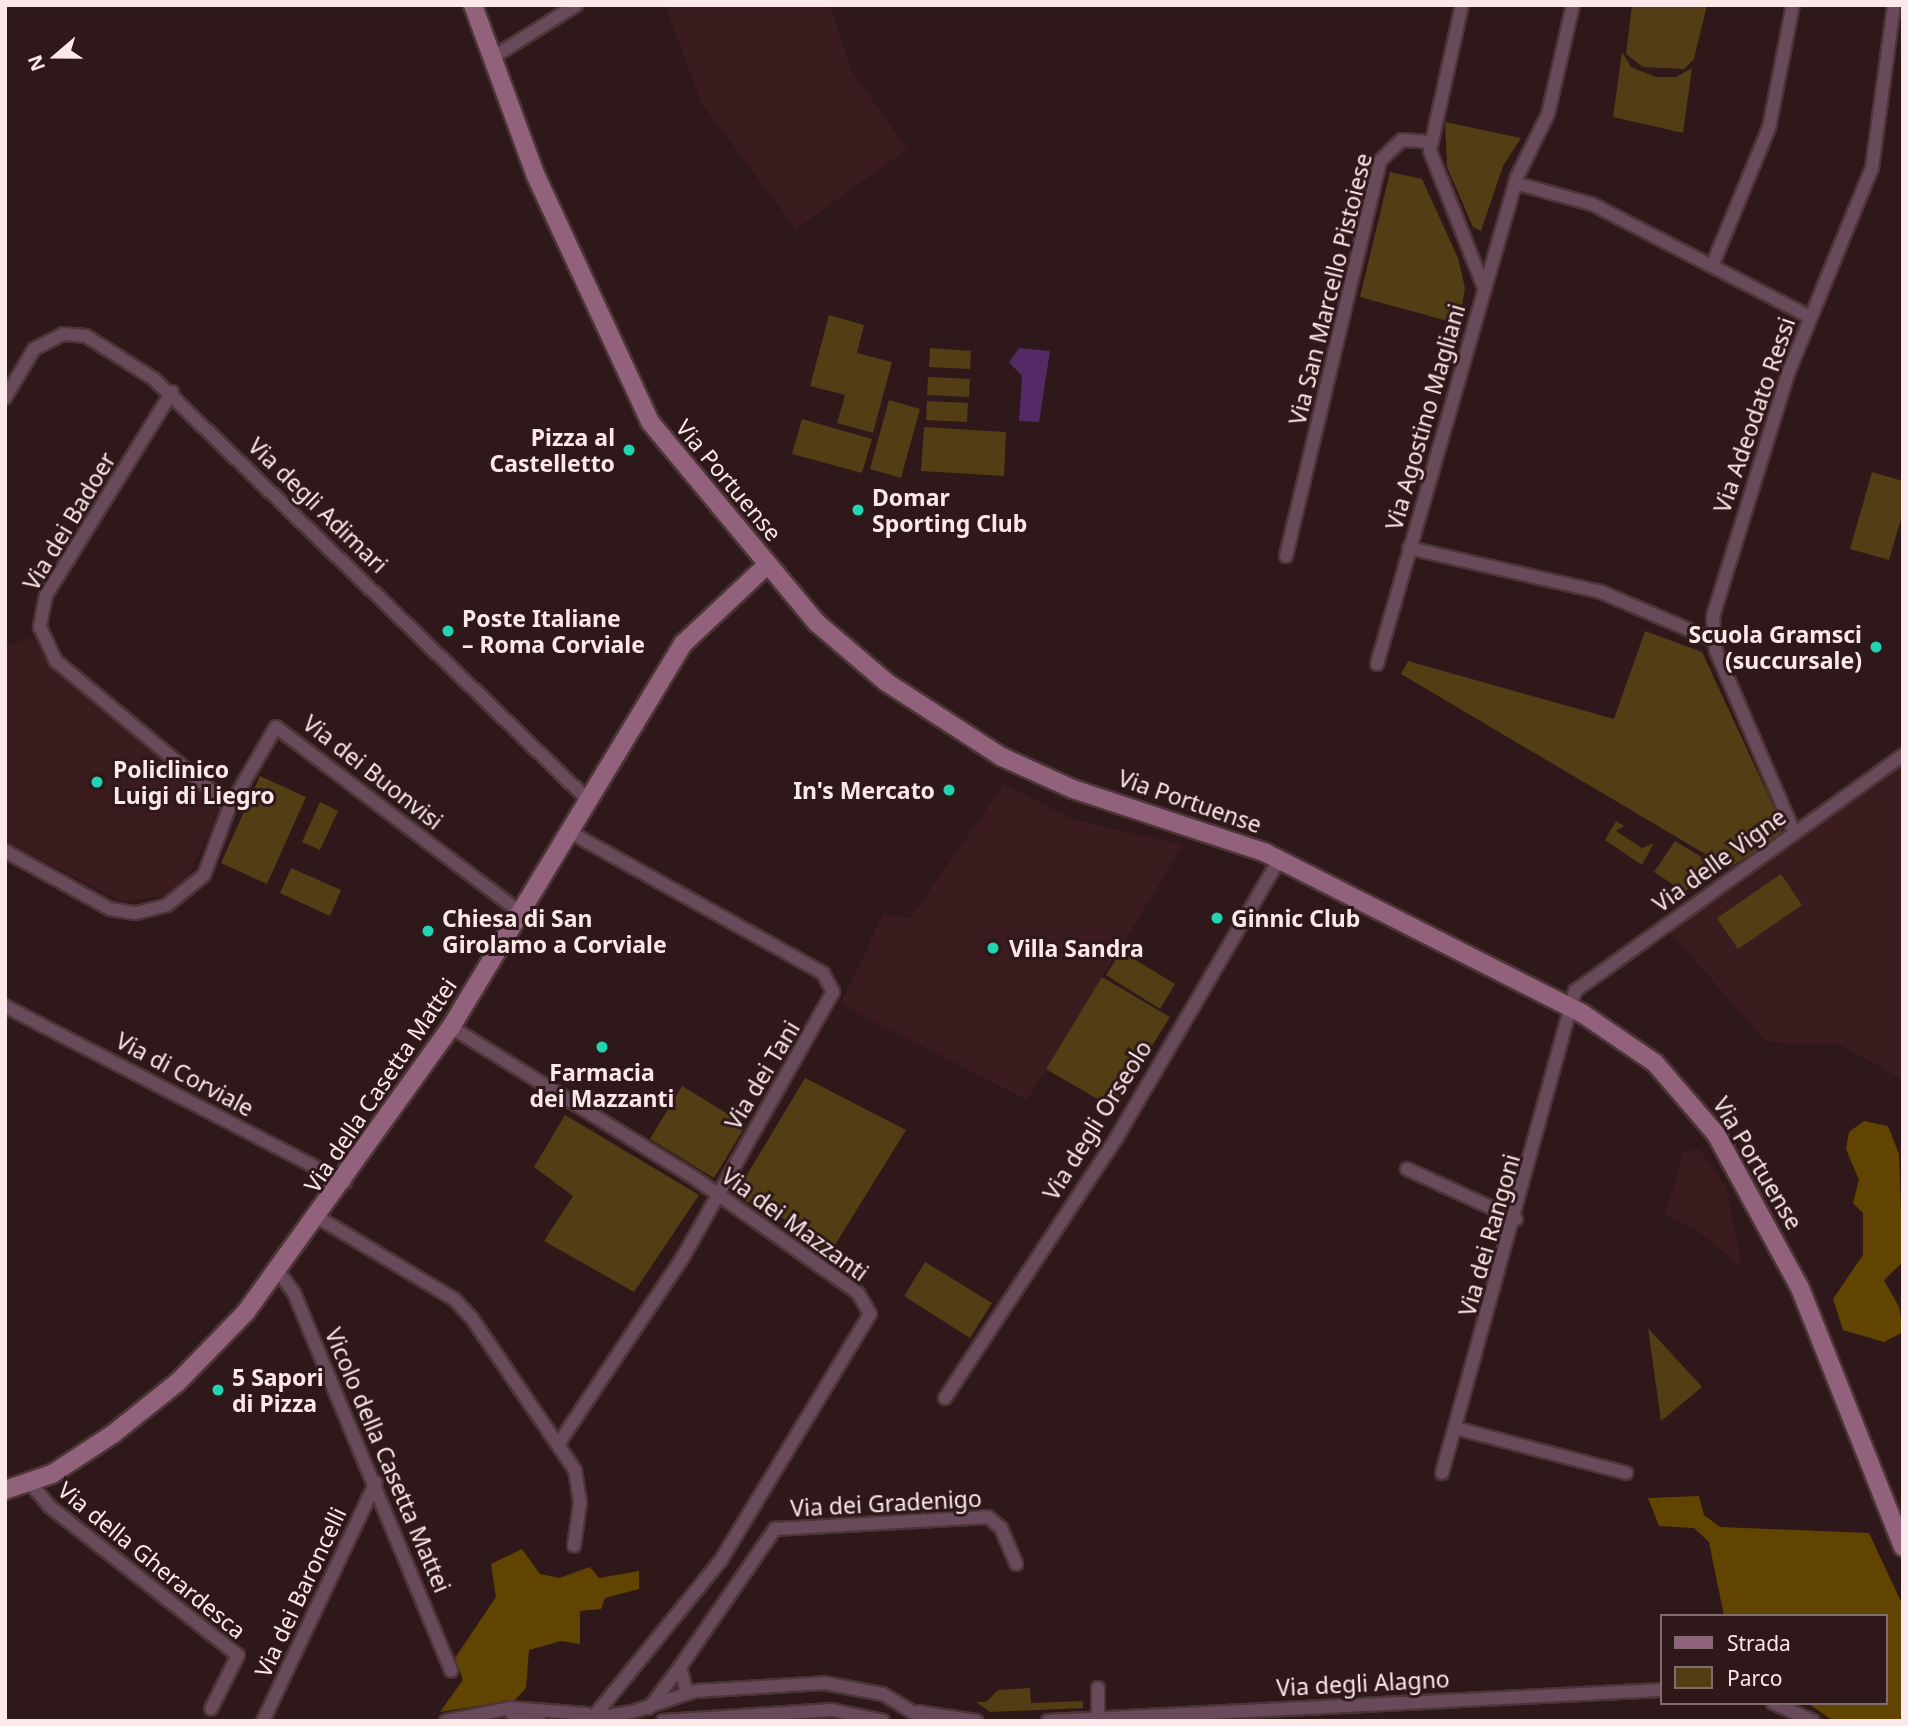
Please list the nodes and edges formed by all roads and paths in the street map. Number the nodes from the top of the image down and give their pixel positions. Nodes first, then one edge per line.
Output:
1 (473, 5) edge
2 (576, 5) edge
3 (1462, 5) edge
4 (1573, 5) edge
5 (1793, 5) edge
6 (1894, 5) edge
7 (490, 59) junction
8 (1429, 142) junction
9 (1515, 183) junction
10 (1712, 266) junction
11 (1485, 290) junction
12 (1810, 317) junction
13 (172, 392) junction
14 (5, 397) edge
15 (1409, 548) junction
16 (1286, 556) dead end
17 (767, 565) junction
18 (1713, 640) junction
19 (1377, 664) dead end
20 (1903, 755) edge
21 (588, 800) junction
22 (230, 806) junction
23 (570, 832) junction
24 (1794, 832) junction
25 (5, 851) edge
26 (1279, 860) junction
27 (522, 914) junction
28 (5, 1006) edge
29 (1570, 1007) junction
30 (451, 1027) junction
31 (1407, 1169) dead end
32 (345, 1182) junction
33 (717, 1194) junction
34 (319, 1218) junction
35 (1516, 1219) junction
36 (278, 1271) junction
37 (945, 1398) dead end
38 (1455, 1428) junction
39 (559, 1443) junction
40 (1442, 1472) dead end
41 (1626, 1473) dead end
42 (376, 1482) junction
43 (30, 1483) junction
44 (5, 1490) edge
45 (574, 1546) dead end
46 (1903, 1547) edge
47 (1016, 1564) dead end
48 (680, 1667) junction
49 (451, 1671) dead end
50 (1098, 1688) dead end
51 (1660, 1690) edge
52 (687, 1693) junction
53 (1777, 1705) edge
54 (649, 1708) junction
55 (211, 1709) dead end
56 (488, 1712) junction
57 (594, 1715) junction
58 (922, 1716) edge
59 (1098, 1720) edge
60 (263, 1721) edge
61 (446, 1721) edge
62 (540, 1721) edge
63 (575, 1721) edge
64 (663, 1721) edge
65 (883, 1721) edge
66 (976, 1721) edge
67 (1048, 1721) edge
68 (1813, 1721) edge

1 - 7 main road, Via Portuense
2 - 7 street
3 - 8 street
4 - 9 street, Via Agostino Magliani
5 - 10 street
6 - 12 street, Via Adeodato Ressi
7 - 17 main road, Via Portuense
8 - 11 street
8 - 16 street, Via San Marcello Pistoiese
9 - 10 street
9 - 11 street, Via Agostino Magliani
10 - 12 street
11 - 15 street, Via Agostino Magliani
12 - 18 street, Via Adeodato Ressi
13 - 14 street, Via degli Adimari
13 - 21 street, Via degli Adimari
13 - 22 street, Via dei Badoer
15 - 18 street
15 - 19 street, Via Agostino Magliani
17 - 21 main road, Via della Casetta Mattei
17 - 26 main road, Via Portuense
18 - 24 street, Via Adeodato Ressi
20 - 24 street, Via delle Vigne
21 - 23 main road, Via della Casetta Mattei
22 - 25 street, Via dei Buonvisi
22 - 27 street, Via dei Buonvisi
23 - 27 main road, Via della Casetta Mattei
23 - 33 street, Via dei Tani
24 - 29 street, Via delle Vigne
26 - 29 main road, Via Portuense
26 - 37 street, Via degli Orseolo
27 - 30 main road, Via della Casetta Mattei
28 - 32 street, Via di Corviale
29 - 35 street, Via dei Rangoni
29 - 46 main road, Via Portuense
30 - 32 main road, Via della Casetta Mattei
30 - 33 street, Via dei Mazzanti
31 - 35 street
32 - 34 main road, Via della Casetta Mattei
33 - 39 street, Via dei Tani
33 - 57 street, Via dei Mazzanti
34 - 36 main road, Via della Casetta Mattei
34 - 39 street
35 - 38 street, Via dei Rangoni
36 - 42 street, Vicolo della Casetta Mattei
36 - 43 main road, Via della Casetta Mattei
38 - 40 street, Via dei Rangoni
38 - 41 street
39 - 45 street
42 - 49 street, Vicolo della Casetta Mattei
42 - 60 street, Via dei Baroncelli
43 - 44 main road, Via della Casetta Mattei
43 - 55 street, Via della Gherardesca
47 - 48 street, Via dei Gradenigo
48 - 52 street
48 - 54 street
50 - 59 street
51 - 59 street, Via degli Alagno
52 - 54 street
52 - 58 street
53 - 68 street
54 - 57 street
56 - 57 street
56 - 61 street
56 - 62 street
57 - 63 street
58 - 66 street
59 - 67 street, Via degli Alagno
64 - 65 street

